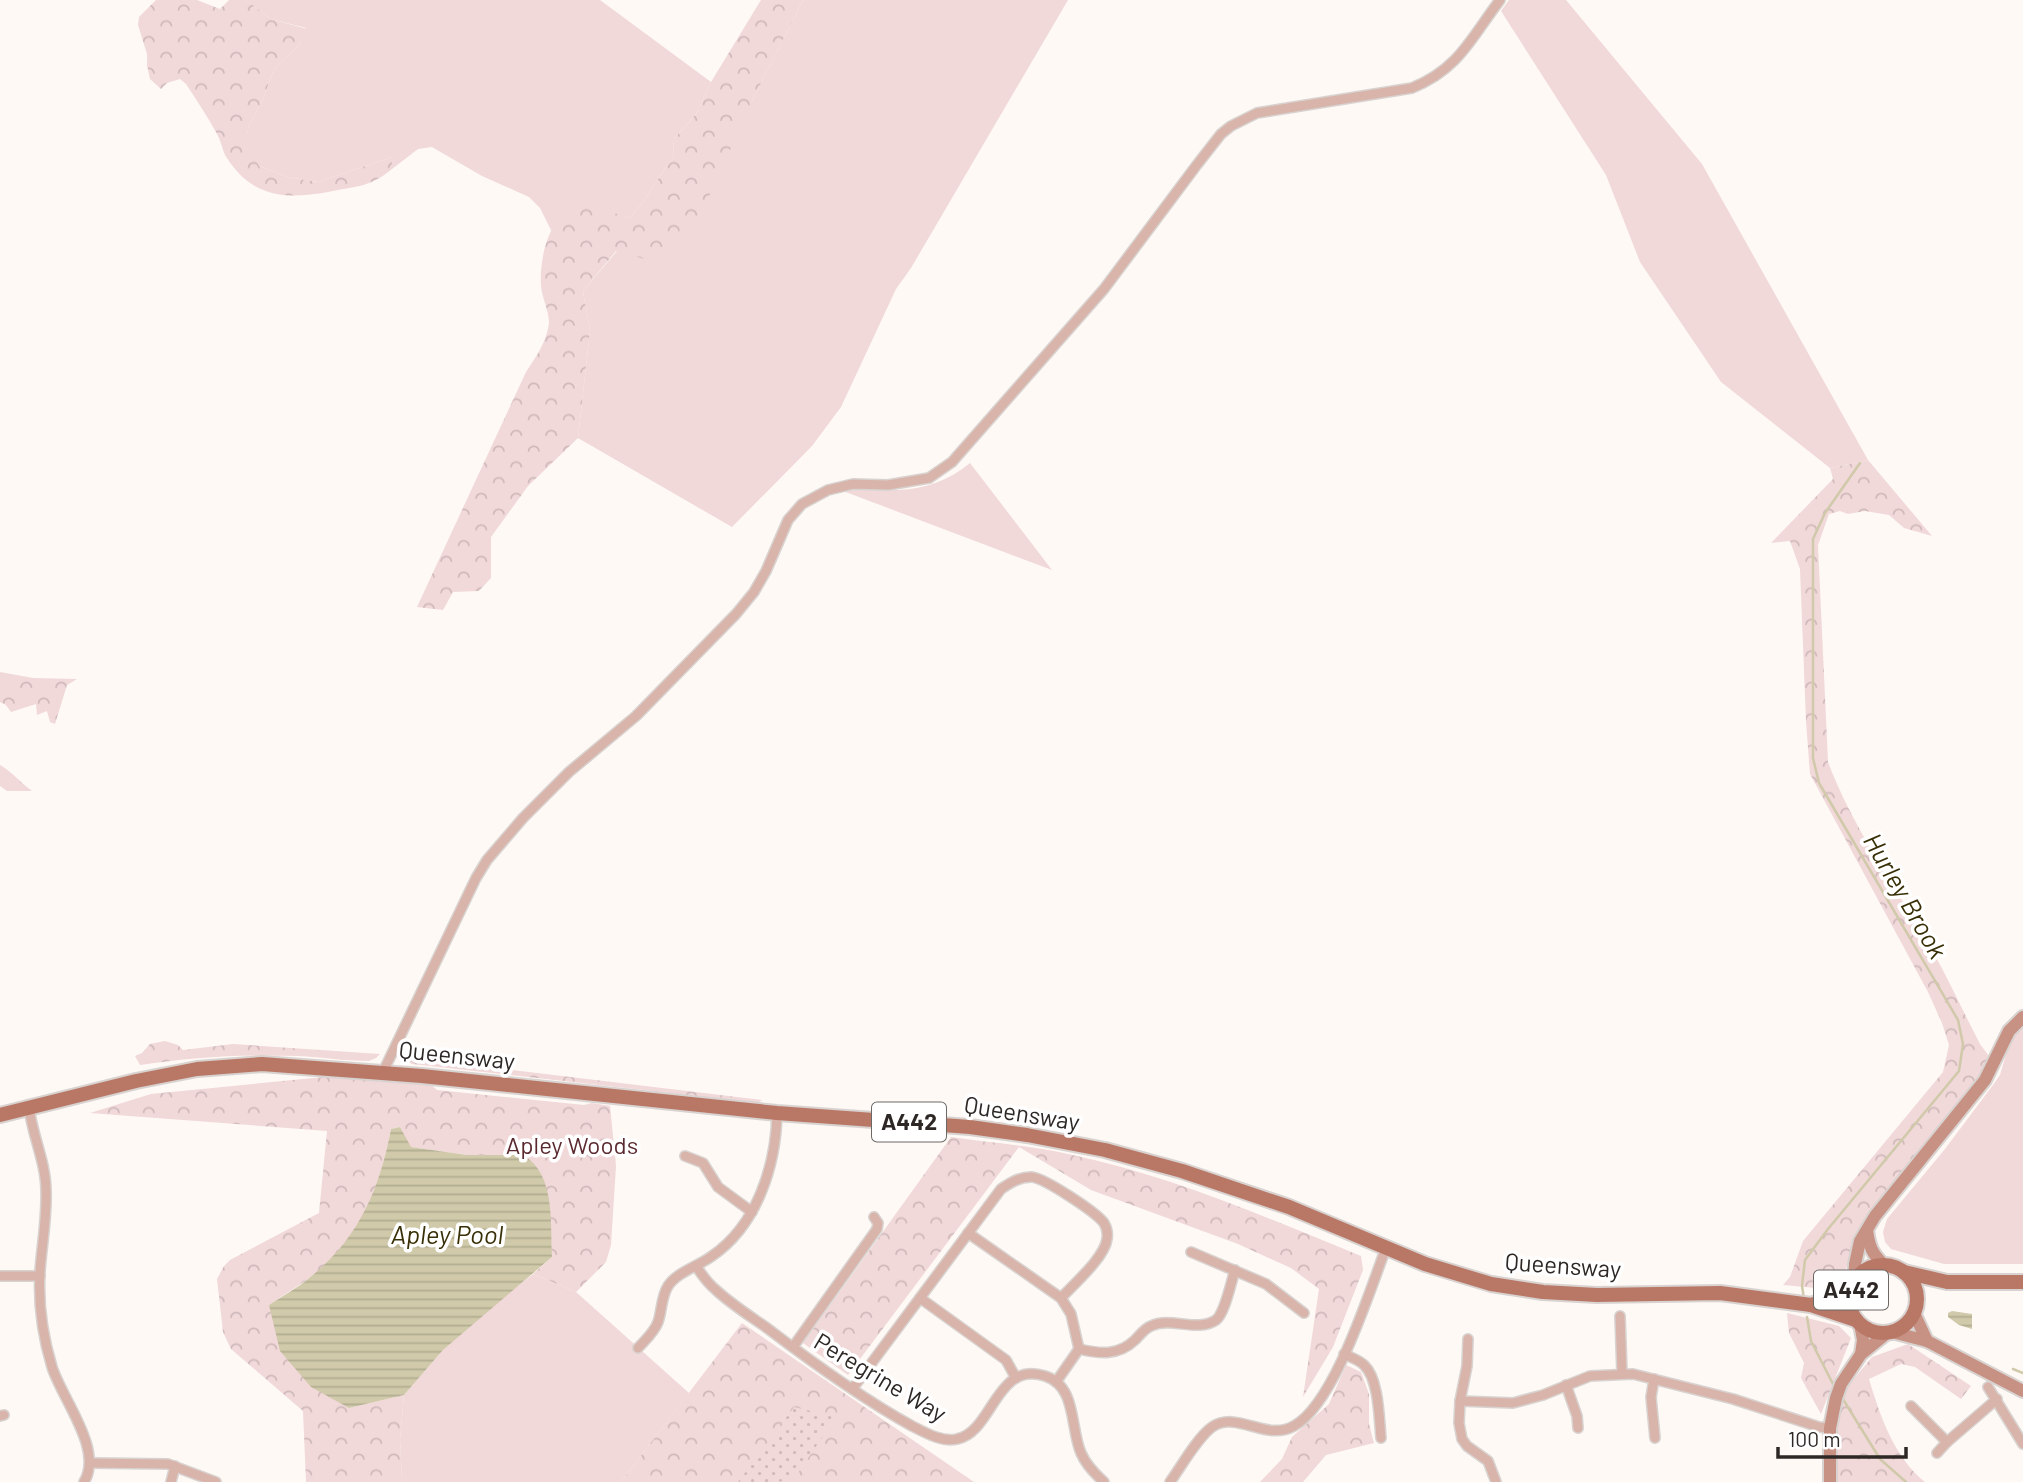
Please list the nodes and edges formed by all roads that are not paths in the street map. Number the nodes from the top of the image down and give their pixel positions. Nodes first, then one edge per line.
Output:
1 (1500, 0) edge
2 (2023, 1017) edge
3 (383, 1072) junction
4 (29, 1107) junction
5 (777, 1114) junction
6 (0, 1115) edge
7 (685, 1156) dead end
8 (752, 1212) junction
9 (874, 1217) dead end
10 (1867, 1230) junction
11 (968, 1233) junction
12 (1386, 1248) junction
13 (1191, 1252) dead end
14 (1884, 1265) junction
15 (696, 1266) junction
16 (1235, 1270) junction
17 (1903, 1272) junction
18 (0, 1276) edge
19 (40, 1276) junction
20 (1947, 1282) junction
21 (2023, 1282) edge
22 (1853, 1285) junction
23 (920, 1298) junction
24 (1061, 1298) junction
25 (1806, 1304) junction
26 (1916, 1308) junction
27 (1304, 1313) dead end
28 (1620, 1316) dead end
29 (1858, 1322) junction
30 (1889, 1332) junction
31 (1468, 1339) dead end
32 (1927, 1340) junction
33 (793, 1347) junction
34 (639, 1348) dead end
35 (1079, 1349) junction
36 (1344, 1354) junction
37 (1861, 1354) junction
38 (1622, 1373) junction
39 (1016, 1378) junction
40 (1654, 1379) junction
41 (1056, 1382) junction
42 (1566, 1385) junction
43 (1988, 1387) dead end
44 (853, 1388) junction
45 (2023, 1391) edge
46 (1997, 1399) junction
47 (1460, 1401) junction
48 (1911, 1406) dead end
49 (1578, 1428) dead end
50 (1830, 1428) junction
51 (1381, 1438) dead end
52 (1655, 1438) dead end
53 (1947, 1442) junction
54 (2023, 1444) edge
55 (1937, 1453) dead end
56 (90, 1463) junction
57 (175, 1466) junction
58 (84, 1482) edge
59 (171, 1482) edge
60 (216, 1482) edge
61 (1104, 1482) edge
62 (1170, 1482) edge
63 (1496, 1482) edge
64 (1830, 1482) edge

1 - 3 street
2 - 10 street
3 - 4 main road, Queensway / A442
3 - 5 main road, Queensway / A442
4 - 6 main road, Queensway / A442
4 - 19 street
5 - 8 street
5 - 12 main road, Queensway / A442
7 - 8 street
8 - 15 street
9 - 33 street
10 - 14 street
10 - 22 street
11 - 23 street
11 - 24 street
11 - 24 street
12 - 25 main road, Queensway / A442
12 - 36 street
13 - 16 street
14 - 17 main road, A442
14 - 22 main road, A442
15 - 33 street, Peregrine Way
15 - 34 street
16 - 27 street
16 - 35 street
17 - 20 main road, A442
17 - 26 main road, A442
18 - 19 street
19 - 56 street
20 - 21 main road, A442
20 - 26 main road, A442
22 - 25 main road, A442
22 - 29 main road, A442
23 - 39 street
23 - 44 street
24 - 35 street
25 - 29 main road, A442
26 - 30 main road, A442
26 - 32 street
28 - 38 street
29 - 30 main road, A442
29 - 37 street
30 - 32 street
30 - 37 street
31 - 47 street
32 - 45 street
33 - 44 street, Peregrine Way
35 - 41 street
36 - 51 street
36 - 62 street
37 - 50 street
38 - 40 street
38 - 42 street
39 - 41 street
39 - 44 street, Peregrine Way
40 - 50 street
40 - 52 street
41 - 61 street
42 - 47 street
42 - 49 street
43 - 46 street
46 - 53 street
46 - 54 street
47 - 63 street
48 - 53 street
50 - 64 street
53 - 55 street
56 - 57 street
56 - 58 street
57 - 59 street
57 - 60 street

